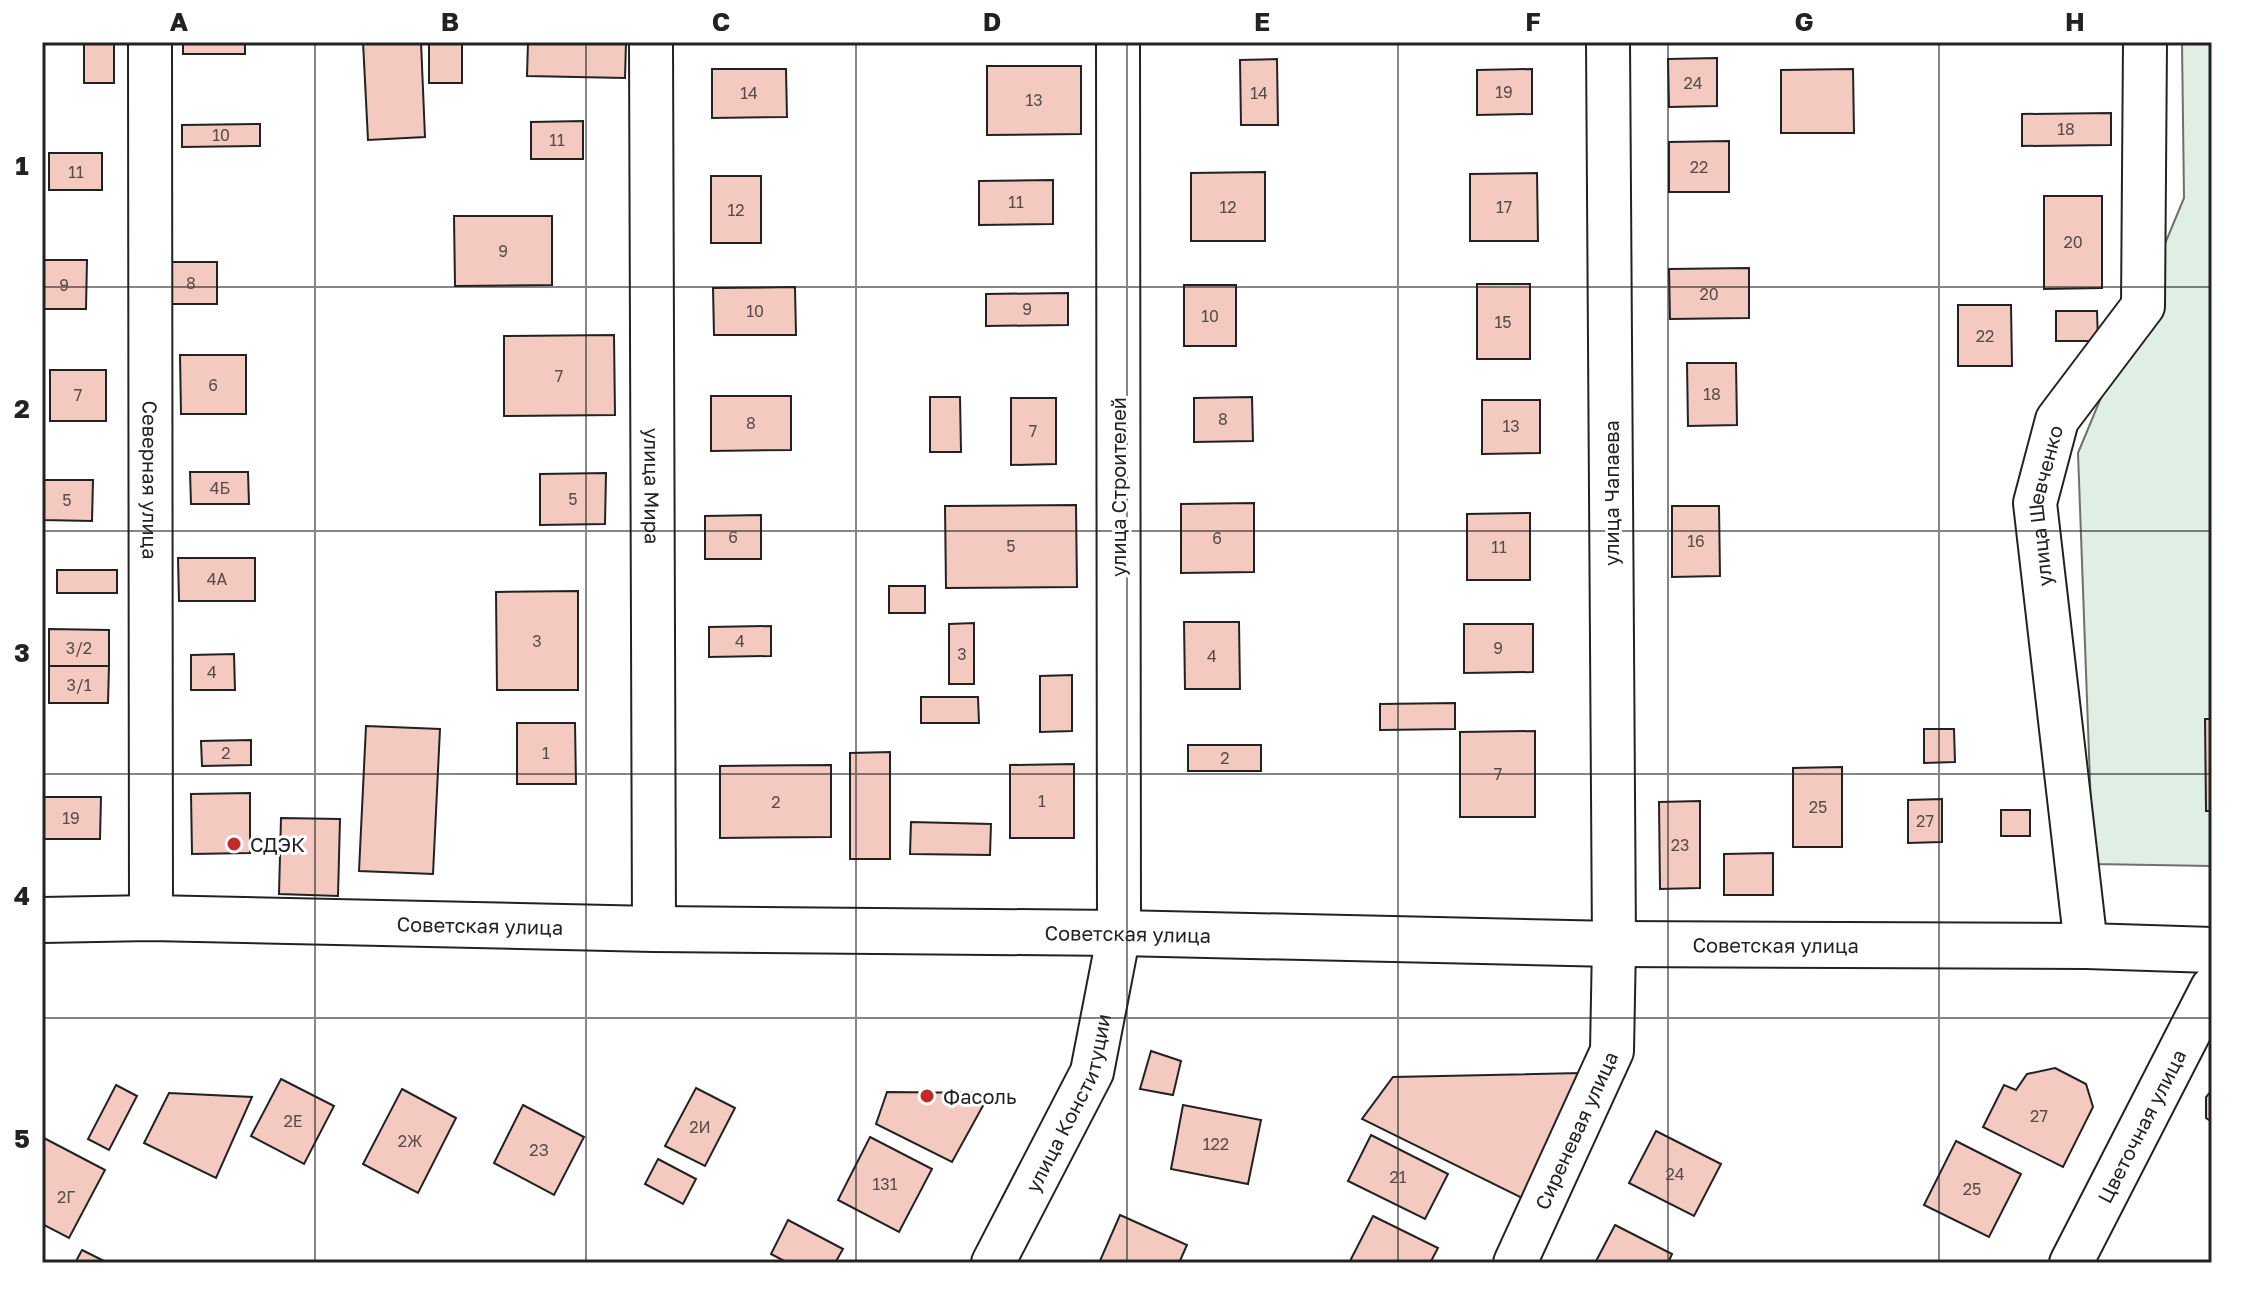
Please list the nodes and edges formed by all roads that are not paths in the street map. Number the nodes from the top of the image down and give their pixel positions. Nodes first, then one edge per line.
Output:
1 (150, 42) edge
2 (651, 42) edge
3 (1118, 42) edge
4 (1608, 42) edge
5 (2145, 42) edge
6 (151, 918) junction
7 (42, 920) edge
8 (654, 929) junction
9 (1119, 933) junction
10 (1614, 944) junction
11 (2086, 946) junction
12 (2212, 950) edge
13 (2212, 988) edge
14 (993, 1263) edge
15 (1515, 1263) edge
16 (2071, 1263) edge

1 - 6 street, Северная улица
2 - 8 street, улица Мира
3 - 9 street, улица Строителей
4 - 10 street, улица Чапаева
5 - 11 street, улица Шевченко
6 - 7 main road, Советская улица
6 - 8 main road, Советская улица
8 - 9 main road, Советская улица
9 - 10 main road, Советская улица
9 - 14 street, улица Конституции
10 - 11 main road, Советская улица
10 - 15 street, Сиреневая улица
11 - 12 main road, Советская улица
13 - 16 street, Цветочная улица

